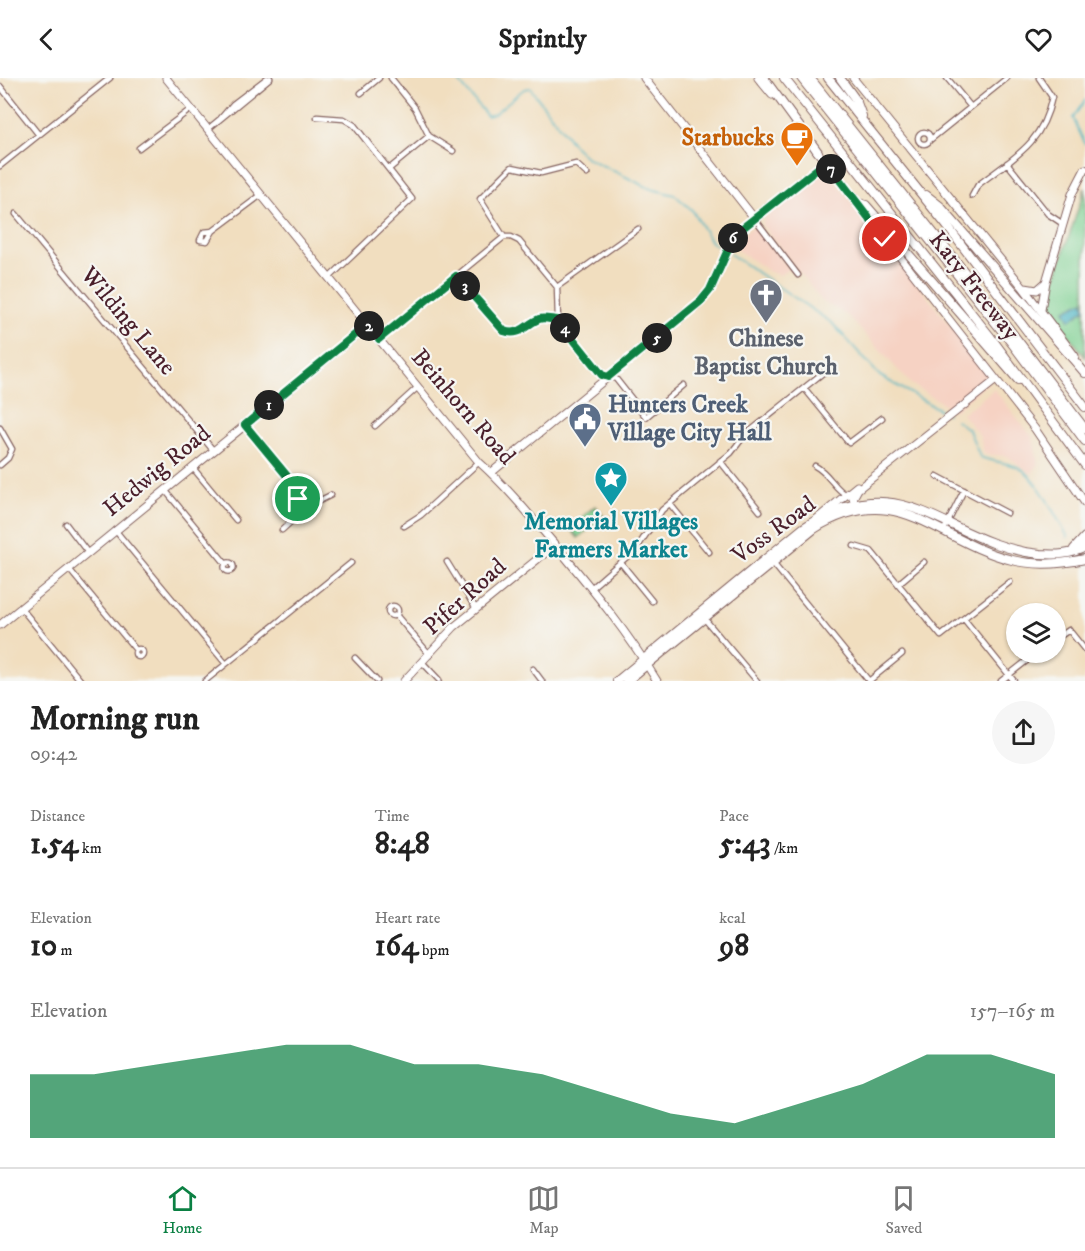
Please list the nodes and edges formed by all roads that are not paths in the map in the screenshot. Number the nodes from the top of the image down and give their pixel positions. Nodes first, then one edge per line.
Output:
1 (110, 78) edge
2 (167, 78) edge
3 (268, 78) edge
4 (379, 78) edge
5 (392, 78) edge
6 (644, 78) edge
7 (758, 78) edge
8 (764, 78) edge
9 (784, 78) edge
10 (801, 78) edge
11 (810, 78) edge
12 (828, 78) edge
13 (840, 78) edge
14 (853, 78) edge
15 (947, 78) edge
16 (1007, 78) edge
17 (1039, 78) edge
18 (0, 86) edge
19 (361, 93) dead end
20 (971, 107) junction
21 (191, 109) junction
22 (317, 117) dead end
23 (866, 124) junction
24 (208, 129) junction
25 (39, 135) junction
26 (429, 136) junction
27 (930, 140) dead end
28 (139, 148) dead end
29 (453, 151) dead end
30 (818, 153) junction
31 (826, 162) junction
32 (1006, 163) junction
33 (0, 166) edge
34 (389, 169) junction
35 (1085, 169) edge
36 (587, 174) dead end
37 (916, 188) junction
38 (261, 195) junction
39 (972, 196) dead end
40 (858, 203) junction
41 (16, 214) dead end
42 (755, 219) junction
43 (1065, 225) junction
44 (638, 228) dead end
45 (213, 231) dead end
46 (504, 237) junction
47 (798, 275) dead end
48 (456, 276) junction
49 (329, 278) junction
50 (1046, 282) junction
51 (1022, 286) junction
52 (557, 287) junction
53 (1041, 310) junction
54 (558, 320) junction
55 (368, 324) junction
56 (379, 339) junction
57 (824, 372) dead end
58 (1085, 372) edge
59 (608, 377) junction
60 (996, 380) junction
61 (684, 385) dead end
62 (418, 387) junction
63 (805, 388) junction
64 (1036, 398) junction
65 (1085, 407) edge
66 (882, 418) dead end
67 (245, 425) junction
68 (375, 426) dead end
69 (0, 428) edge
70 (1085, 429) edge
71 (1085, 441) edge
72 (213, 450) junction
73 (720, 461) junction
74 (479, 462) junction
75 (0, 465) edge
76 (1085, 465) edge
77 (815, 466) dead end
78 (193, 468) junction
79 (492, 472) junction
80 (937, 476) dead end
81 (872, 477) junction
82 (165, 490) junction
83 (964, 490) junction
84 (302, 494) junction
85 (844, 494) junction
86 (331, 495) dead end
87 (1085, 503) edge
88 (670, 504) junction
89 (855, 504) junction
90 (760, 511) dead end
91 (1007, 513) dead end
92 (818, 518) junction
93 (236, 520) dead end
94 (949, 521) junction
95 (66, 524) dead end
96 (404, 526) dead end
97 (115, 530) junction
98 (282, 530) dead end
99 (944, 530) junction
100 (1085, 537) edge
101 (555, 545) junction
102 (854, 546) dead end
103 (1085, 547) edge
104 (1011, 550) junction
105 (709, 552) dead end
106 (88, 553) junction
107 (1070, 553) junction
108 (1085, 559) edge
109 (770, 560) junction
110 (1010, 560) junction
111 (447, 562) dead end
112 (924, 562) dead end
113 (351, 563) dead end
114 (621, 563) junction
115 (226, 564) dead end
116 (69, 569) junction
117 (1010, 582) dead end
118 (898, 584) junction
119 (591, 588) junction
120 (652, 601) dead end
121 (21, 608) junction
122 (476, 609) junction
123 (396, 615) dead end
124 (702, 615) junction
125 (964, 619) junction
126 (0, 625) edge
127 (1066, 632) edge
128 (136, 650) dead end
129 (1085, 650) edge
130 (902, 654) dead end
131 (430, 655) junction
132 (355, 658) dead end
133 (645, 662) junction
134 (423, 663) junction
135 (1024, 663) edge
136 (226, 664) junction
137 (533, 669) dead end
138 (1009, 674) junction
139 (439, 680) edge
140 (81, 681) edge
141 (205, 681) edge
142 (377, 681) edge
143 (404, 681) edge
144 (542, 681) edge
145 (616, 681) edge
146 (627, 681) edge
147 (657, 681) edge
148 (757, 681) edge
149 (869, 681) edge
150 (1001, 681) edge
151 (1014, 681) edge

1 - 25 street
2 - 21 street, Beinhorn Road
3 - 24 street
4 - 19 street
5 - 26 street
6 - 42 street
7 - 30 street
8 - 30 highway
9 - 64 highway, Katy Freeway
10 - 71 highway
11 - 70 highway
12 - 23 highway, Katy Freeway
13 - 23 highway
14 - 51 street
15 - 20 street
16 - 20 street
17 - 32 street
18 - 25 street
20 - 27 street
21 - 24 street, Beinhorn Road
21 - 28 street
22 - 34 street
23 - 37 highway, Katy Freeway
24 - 38 street, Beinhorn Road
25 - 33 street
26 - 29 street
26 - 34 street
30 - 31 street
31 - 40 street
31 - 42 street
32 - 39 street
32 - 43 street
34 - 49 street
35 - 43 street
36 - 46 street
37 - 58 highway
37 - 65 highway, Katy Freeway
38 - 45 street
38 - 49 street, Beinhorn Road
40 - 60 street
40 - 64 highway
41 - 72 street, Wilding Lane
42 - 47 street
42 - 59 street
43 - 50 street
44 - 52 street
46 - 48 street
46 - 52 street
48 - 54 street
48 - 56 street
49 - 55 street, Beinhorn Road
50 - 51 street
50 - 53 street
51 - 53 street
52 - 54 street
53 - 58 street
54 - 59 street
55 - 56 street, Beinhorn Road
55 - 67 street, Hedwig Road
56 - 62 street, Beinhorn Road
57 - 63 street
59 - 61 street
59 - 79 street
60 - 81 street
60 - 87 street
62 - 68 street
62 - 74 street, Beinhorn Road
63 - 66 street
63 - 73 street
64 - 76 highway, Katy Freeway
67 - 72 street, Hedwig Road
67 - 84 street
69 - 75 street
72 - 78 street, Hedwig Road
73 - 88 street
73 - 90 street
74 - 79 street, Beinhorn Road
74 - 96 street
77 - 85 street
78 - 82 street, Hedwig Road
78 - 93 street
79 - 101 street, Beinhorn Road
80 - 83 street
81 - 85 street
81 - 89 street
82 - 97 street, Hedwig Road
82 - 115 street
83 - 91 street
83 - 94 street
84 - 86 street
84 - 98 street
85 - 89 street
85 - 92 street
88 - 105 street
88 - 114 street
89 - 92 main road, Voss Road
89 - 94 main road, Voss Road
89 - 99 main road, Voss Road
89 - 109 main road, Voss Road
92 - 109 main road, Voss Road
94 - 99 street
94 - 104 main road, Voss Road
95 - 106 street
97 - 106 street, Hedwig Road
97 - 136 street
99 - 110 main road, Voss Road
100 - 107 main road
101 - 119 street, Beinhorn Road
101 - 122 street, Pifer Road
102 - 118 street
103 - 107 main road, Voss Road
104 - 107 main road, Voss Road
104 - 110 main road
106 - 116 street, Hedwig Road
108 - 110 main road, Voss Road
109 - 124 main road, Voss Road
109 - 149 street
111 - 122 street
112 - 118 street
113 - 136 street
114 - 119 street
114 - 120 street
116 - 121 street, Hedwig Road
116 - 128 street
117 - 125 street
118 - 125 street
119 - 133 street, Beinhorn Road
121 - 126 street, Hedwig Road
121 - 140 street
122 - 131 street, Pifer Road
123 - 131 street
124 - 133 main road, Voss Road
124 - 148 street
125 - 138 street
127 - 129 street
130 - 149 street
131 - 134 street, Pifer Road
132 - 142 street
133 - 145 main road, Voss Road
133 - 146 main road, Voss Road
133 - 147 street, Beinhorn Road
134 - 139 street
134 - 143 street, Pifer Road
135 - 138 street
136 - 141 street
137 - 144 street
138 - 150 street
138 - 151 street

